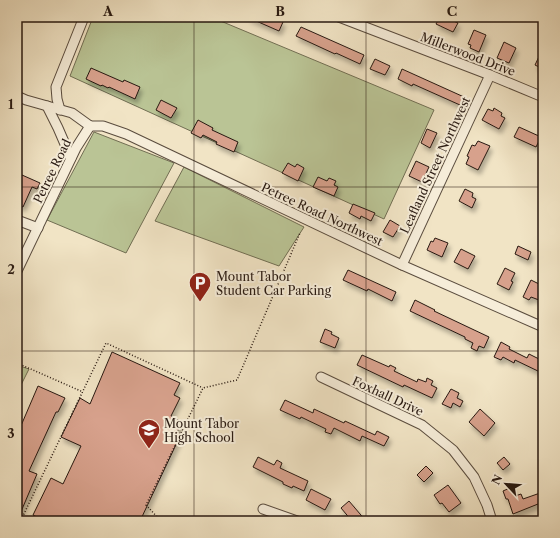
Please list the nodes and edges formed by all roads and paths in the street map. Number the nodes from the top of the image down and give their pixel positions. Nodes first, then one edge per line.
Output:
1 (84, 17) edge
2 (339, 17) edge
3 (490, 75) junction
4 (17, 96) edge
5 (543, 97) edge
6 (47, 106) junction
7 (60, 110) junction
8 (90, 126) junction
9 (71, 158) junction
10 (17, 220) edge
11 (38, 228) junction
12 (300, 233) dead end
13 (402, 265) junction
14 (17, 271) edge
15 (543, 327) edge
16 (17, 363) edge
17 (321, 377) dead end
18 (203, 388) junction
19 (83, 392) junction
20 (263, 509) dead end
21 (22, 520) dead end
22 (161, 521) edge
23 (297, 521) edge
24 (492, 521) edge

1 - 7 street
2 - 3 street, Millerwood Drive
3 - 5 street, Millerwood Drive
3 - 13 street, Leafland Street Northwest
4 - 6 street
6 - 7 street
6 - 9 street
7 - 8 street
8 - 9 street, Petree Road
8 - 13 street, Petree Road Northwest
9 - 11 street, Petree Road
10 - 11 street
11 - 14 street, Petree Road
12 - 18 path
13 - 15 street, Petree Road Northwest
16 - 19 path
17 - 24 street, Foxhall Drive
18 - 19 path
18 - 22 path
19 - 21 path
20 - 23 street

